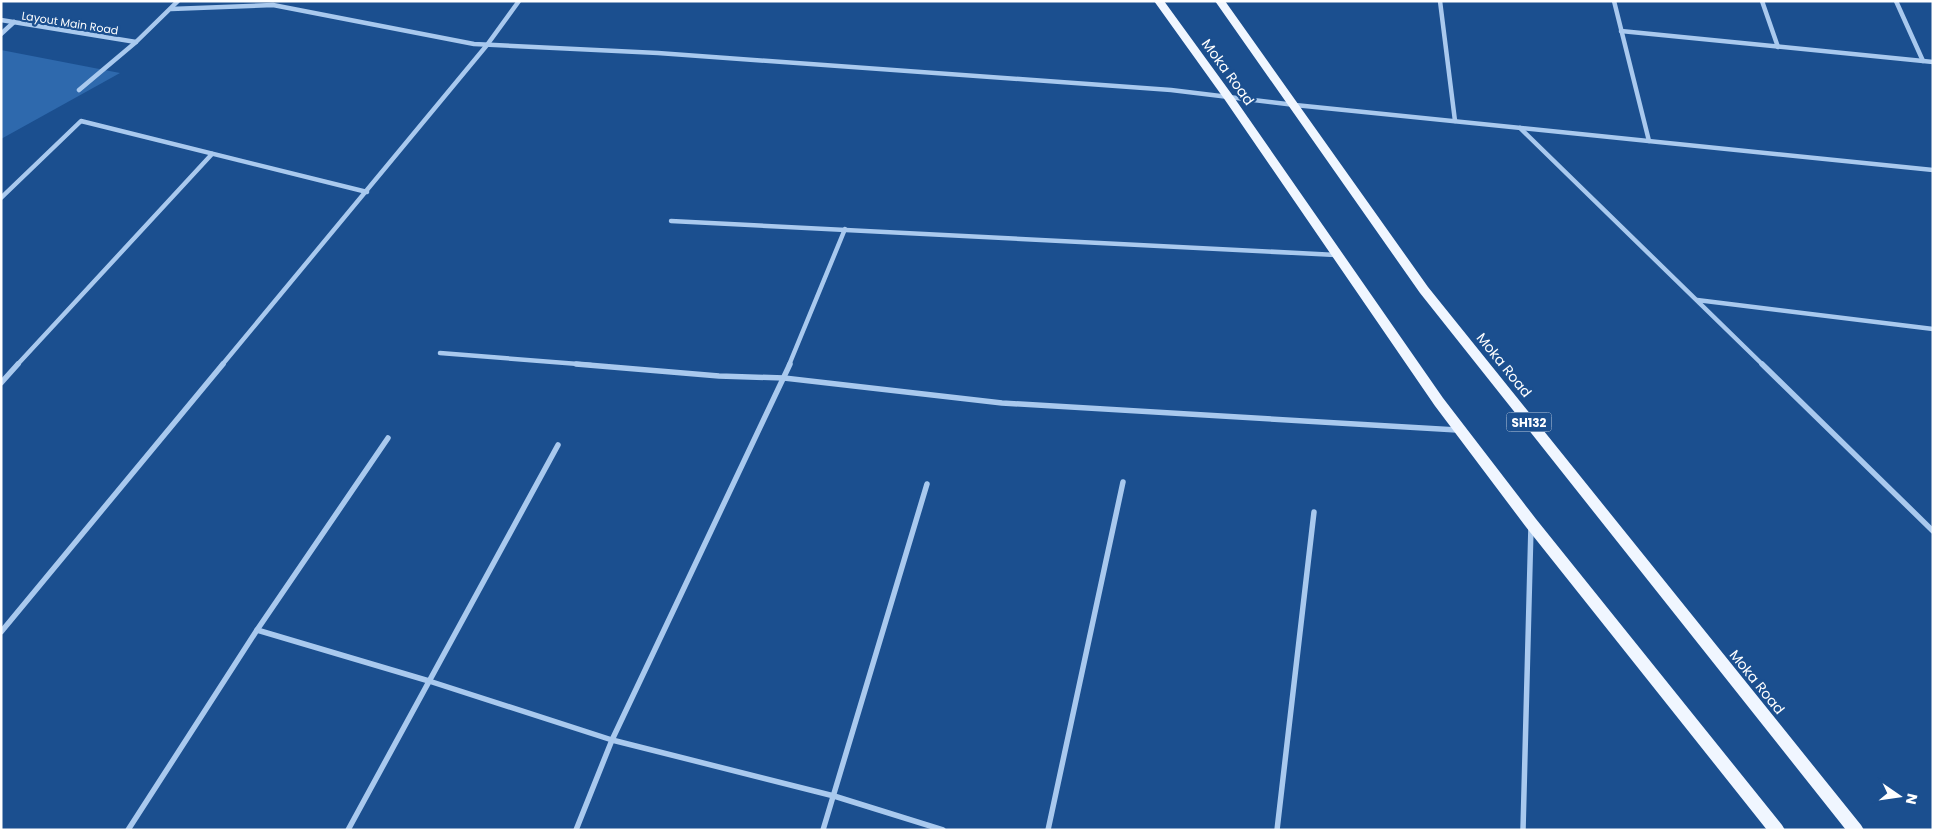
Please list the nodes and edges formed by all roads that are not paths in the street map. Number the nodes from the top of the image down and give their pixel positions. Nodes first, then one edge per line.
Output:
1 (178, 1) edge
2 (519, 1) edge
3 (1159, 1) edge
4 (1220, 1) edge
5 (1440, 1) edge
6 (1614, 1) edge
7 (1762, 1) edge
8 (1896, 1) edge
9 (171, 9) junction
10 (1, 20) edge
11 (14, 22) junction
12 (1621, 31) junction
13 (1, 34) edge
14 (136, 42) junction
15 (488, 45) junction
16 (1778, 47) junction
17 (1923, 61) junction
18 (1933, 62) edge
19 (78, 90) dead end
20 (1229, 98) junction
21 (1295, 105) junction
22 (1455, 121) junction
23 (1520, 128) junction
24 (1648, 141) junction
25 (212, 154) junction
26 (1933, 170) edge
27 (366, 192) junction
28 (1, 198) edge
29 (671, 221) dead end
30 (846, 230) junction
31 (1336, 255) junction
32 (1697, 300) junction
33 (1933, 329) edge
34 (440, 353) dead end
35 (784, 378) junction
36 (1, 383) edge
37 (1463, 430) junction
38 (388, 438) dead end
39 (558, 445) dead end
40 (1123, 482) dead end
41 (927, 484) dead end
42 (1314, 512) dead end
43 (1531, 524) junction
44 (1933, 530) edge
45 (257, 630) junction
46 (1, 632) edge
47 (430, 681) junction
48 (612, 740) junction
49 (834, 796) junction
50 (128, 830) edge
51 (348, 830) edge
52 (576, 830) edge
53 (823, 830) edge
54 (943, 830) edge
55 (1048, 830) edge
56 (1277, 830) edge
57 (1523, 830) edge
58 (1777, 830) edge
59 (1856, 830) edge

1 - 9 street
2 - 15 street
3 - 20 main road, Moka Road
4 - 21 main road, Moka Road / SH132
5 - 22 street
6 - 12 street
7 - 16 street
8 - 17 street
9 - 14 street
9 - 15 street
10 - 11 street, Layout Main Road
11 - 13 street
11 - 14 street, Layout Main Road
12 - 16 street
12 - 24 street
14 - 19 street
15 - 20 street
15 - 27 street
16 - 17 street
17 - 18 street
20 - 21 street
20 - 31 main road, Moka Road
21 - 22 street
21 - 59 main road, Moka Road / SH132
22 - 23 street
23 - 24 street
23 - 32 street
24 - 26 street
25 - 27 street
25 - 28 street
25 - 36 street
27 - 46 street
29 - 30 street
30 - 31 street
30 - 35 street
31 - 37 main road, Moka Road
32 - 33 street
32 - 44 street
34 - 35 street
35 - 37 street
35 - 48 street
37 - 43 main road, Moka Road
38 - 45 street
39 - 47 street
40 - 55 street
41 - 49 street
42 - 56 street
43 - 57 street
43 - 58 main road, Moka Road
45 - 47 street
45 - 50 street
47 - 48 street
47 - 51 street
48 - 49 street
48 - 52 street
49 - 53 street
49 - 54 street

